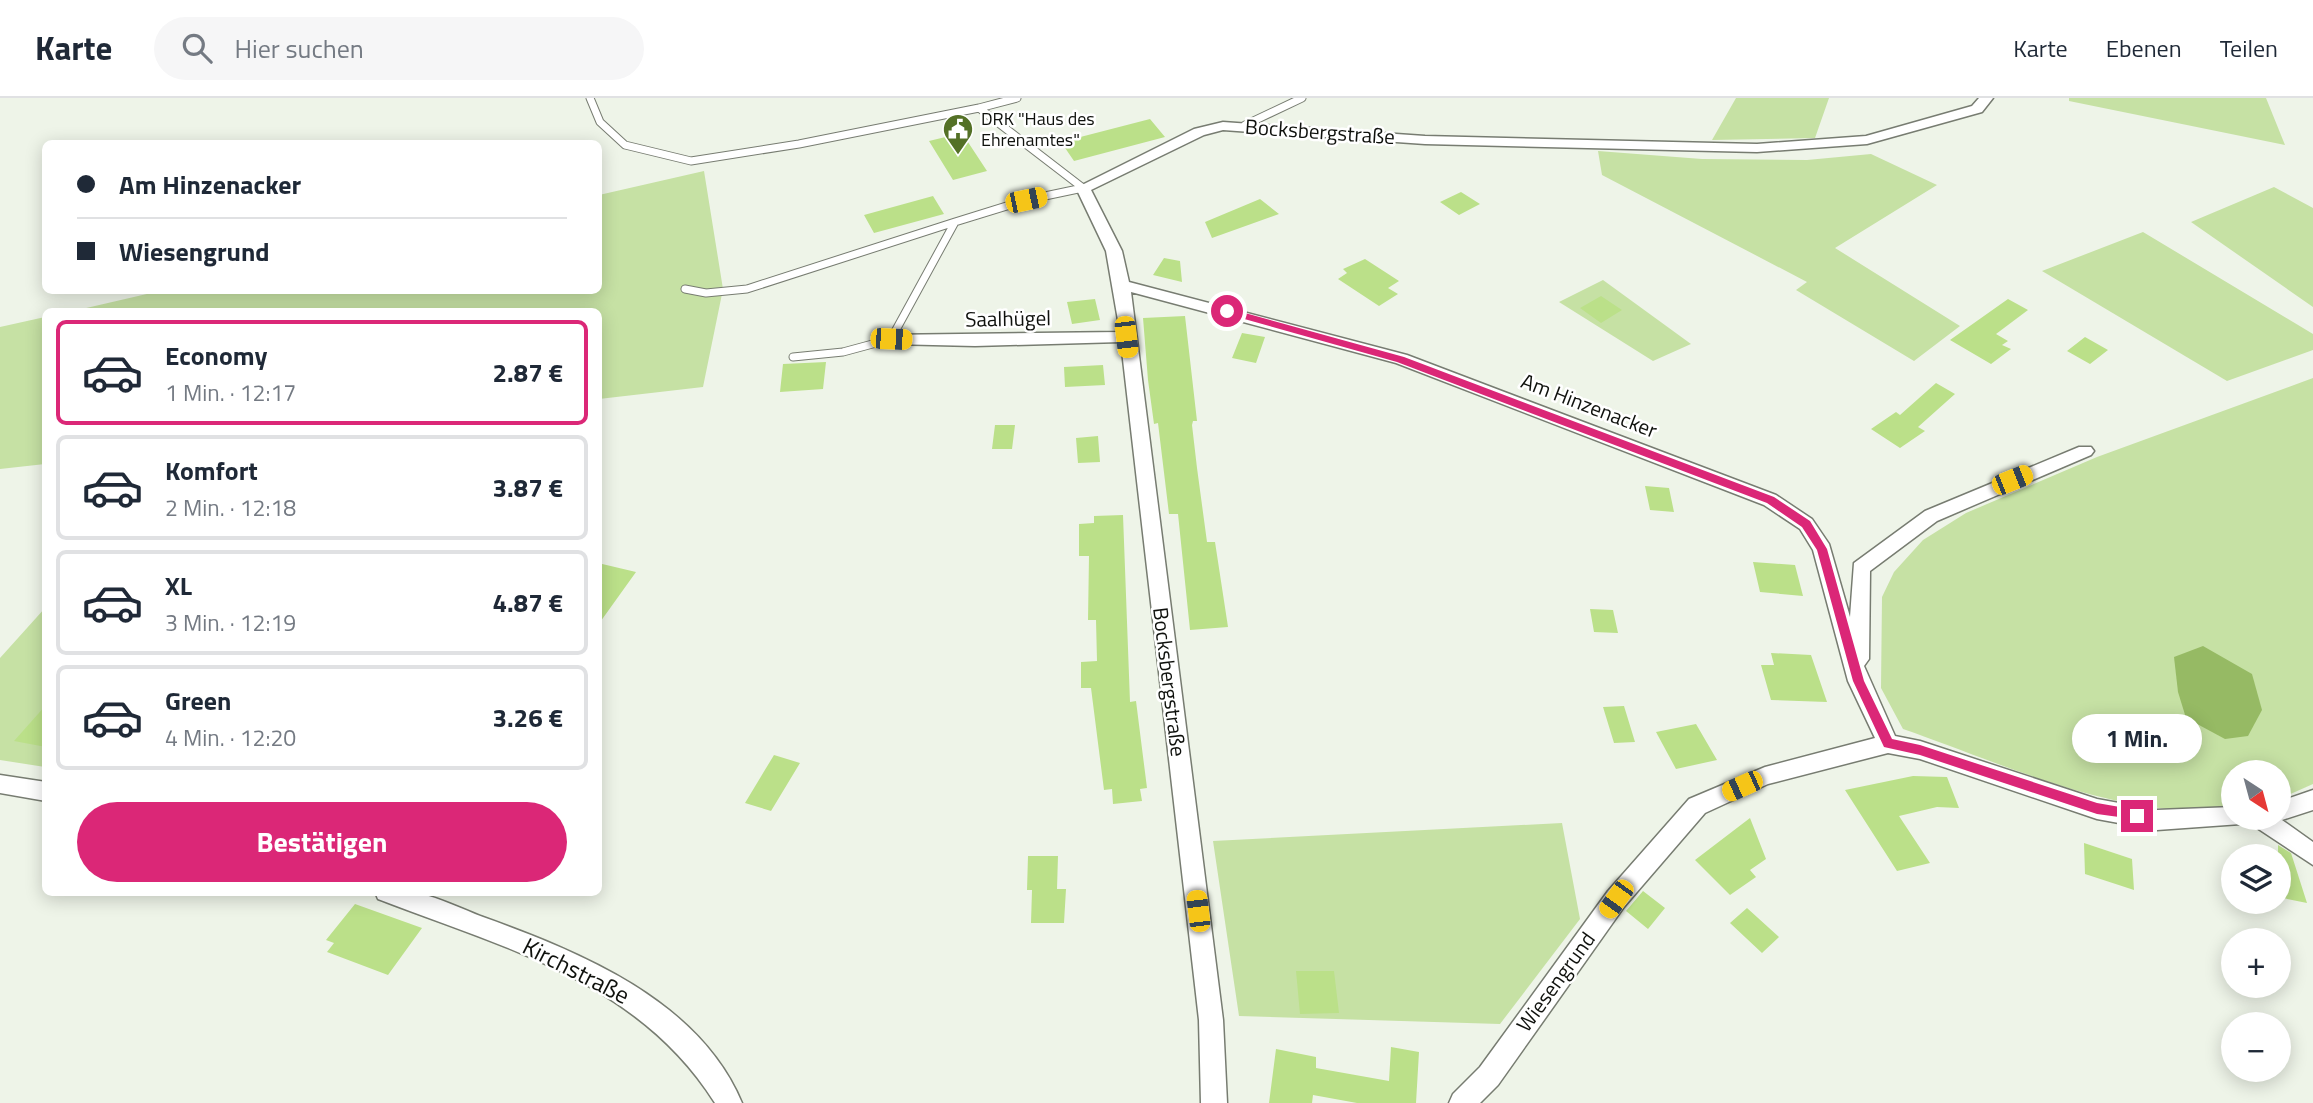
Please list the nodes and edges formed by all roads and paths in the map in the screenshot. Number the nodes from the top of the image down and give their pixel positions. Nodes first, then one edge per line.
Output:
1 (590, 98) edge
2 (1017, 98) edge
3 (1302, 98) edge
4 (1986, 98) edge
5 (979, 108) junction
6 (1245, 125) junction
7 (1083, 188) junction
8 (955, 222) junction
9 (1122, 285) junction
10 (685, 289) dead end
11 (1126, 337) junction
12 (891, 339) junction
13 (793, 357) dead end
14 (2085, 451) dead end
15 (1858, 681) junction
16 (1888, 744) junction
17 (0, 784) edge
18 (42, 791) edge
19 (2313, 800) edge
20 (2291, 808) edge
21 (2221, 817) edge
22 (2277, 830) edge
23 (2313, 855) edge
24 (397, 896) edge
25 (729, 1103) edge
26 (1214, 1103) edge
27 (1462, 1103) edge

1 - 5 lane
2 - 5 lane
3 - 6 lane
4 - 6 street, Bocksbergstraße
5 - 7 lane
6 - 7 street, Bocksbergstraße
7 - 8 lane
7 - 9 street, Bocksbergstraße
8 - 10 lane
8 - 12 lane
9 - 11 street, Bocksbergstraße
9 - 15 street, Am Hinzenacker
11 - 12 street, Saalhügel
11 - 26 street, Bocksbergstraße
12 - 13 lane
14 - 15 street
15 - 16 street, Am Hinzenacker
16 - 21 street, Wiesengrund
16 - 27 street, Wiesengrund
17 - 18 street
19 - 20 street
22 - 23 street
24 - 25 street, Kirchstraße

